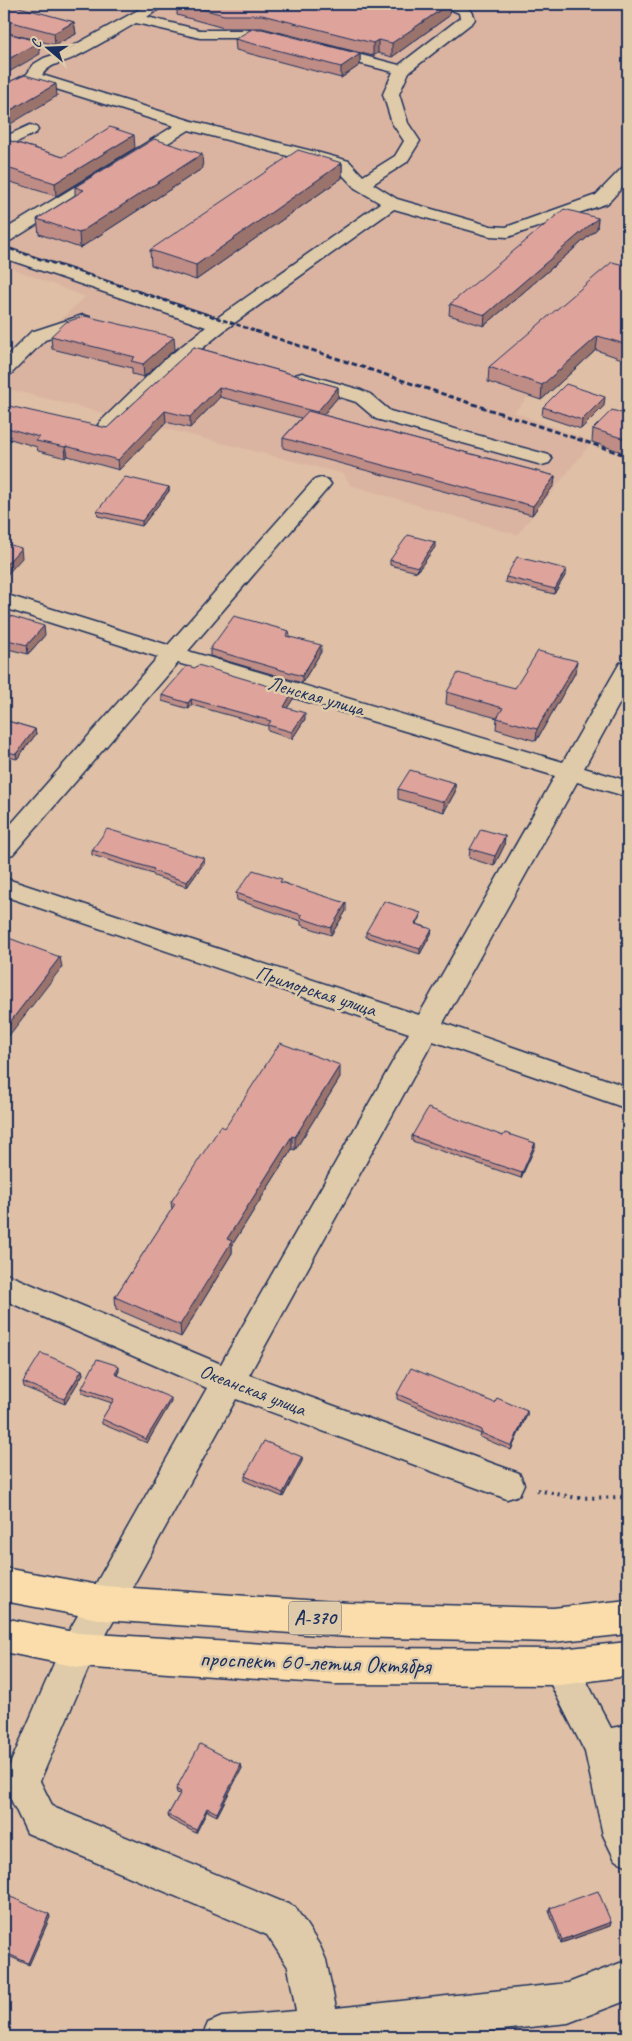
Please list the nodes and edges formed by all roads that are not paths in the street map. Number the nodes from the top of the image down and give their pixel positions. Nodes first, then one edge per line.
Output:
1 (159, 4) edge
2 (450, 4) edge
3 (133, 18) junction
4 (87, 29) dead end
5 (105, 34) junction
6 (295, 42) edge
7 (40, 47) edge
8 (312, 47) edge
9 (67, 55) junction
10 (402, 70) junction
11 (32, 76) junction
12 (4, 92) edge
13 (187, 125) junction
14 (30, 130) dead end
15 (4, 143) edge
16 (628, 172) edge
17 (362, 184) junction
18 (391, 203) junction
19 (4, 237) edge
20 (4, 252) edge
21 (83, 321) edge
22 (219, 326) junction
23 (192, 348) junction
24 (211, 353) edge
25 (4, 370) edge
26 (288, 375) edge
27 (108, 425) edge
28 (542, 458) dead end
29 (321, 484) dead end
30 (4, 601) edge
31 (174, 654) junction
32 (628, 668) edge
33 (570, 772) junction
34 (628, 789) edge
35 (4, 848) edge
36 (4, 887) edge
37 (426, 1028) junction
38 (628, 1098) edge
39 (4, 1286) edge
40 (228, 1382) junction
41 (506, 1484) road end
42 (4, 1585) edge
43 (104, 1603) junction
44 (628, 1617) edge
45 (4, 1635) edge
46 (78, 1650) junction
47 (628, 1659) edge
48 (560, 1667) junction
49 (615, 1745) edge
50 (628, 1848) edge
51 (628, 1980) edge
52 (320, 2030) junction
53 (222, 2037) edge

1 - 3 street
2 - 10 street
3 - 5 street
3 - 6 street
4 - 5 street
5 - 9 street
7 - 9 street
8 - 10 street
9 - 11 street
10 - 17 street
11 - 12 street
11 - 13 street
13 - 17 street
13 - 19 street
14 - 15 street
16 - 18 street
17 - 18 street
18 - 22 street
20 - 22 street
21 - 25 street
22 - 23 street
23 - 24 street
23 - 27 street
26 - 28 street
29 - 31 street
30 - 31 street, Ленская улица
31 - 33 street, Ленская улица
31 - 35 street
32 - 33 street
33 - 34 street, Ленская улица
33 - 37 street
36 - 37 street, Приморская улица
37 - 38 street, Приморская улица
37 - 40 street
39 - 40 street, Океанская улица
40 - 41 street, Океанская улица
40 - 43 street
42 - 43 highway, проспект 60-летия Октября / А-370
43 - 44 highway, проспект 60-летия Октября / А-370
43 - 46 street
45 - 46 highway, проспект 60-летия Октября / А-370
46 - 48 highway, проспект 60-летия Октября / А-370
46 - 52 street
47 - 48 highway, проспект 60-летия Октября / А-370
48 - 49 street
49 - 50 street
51 - 52 street
52 - 53 street

